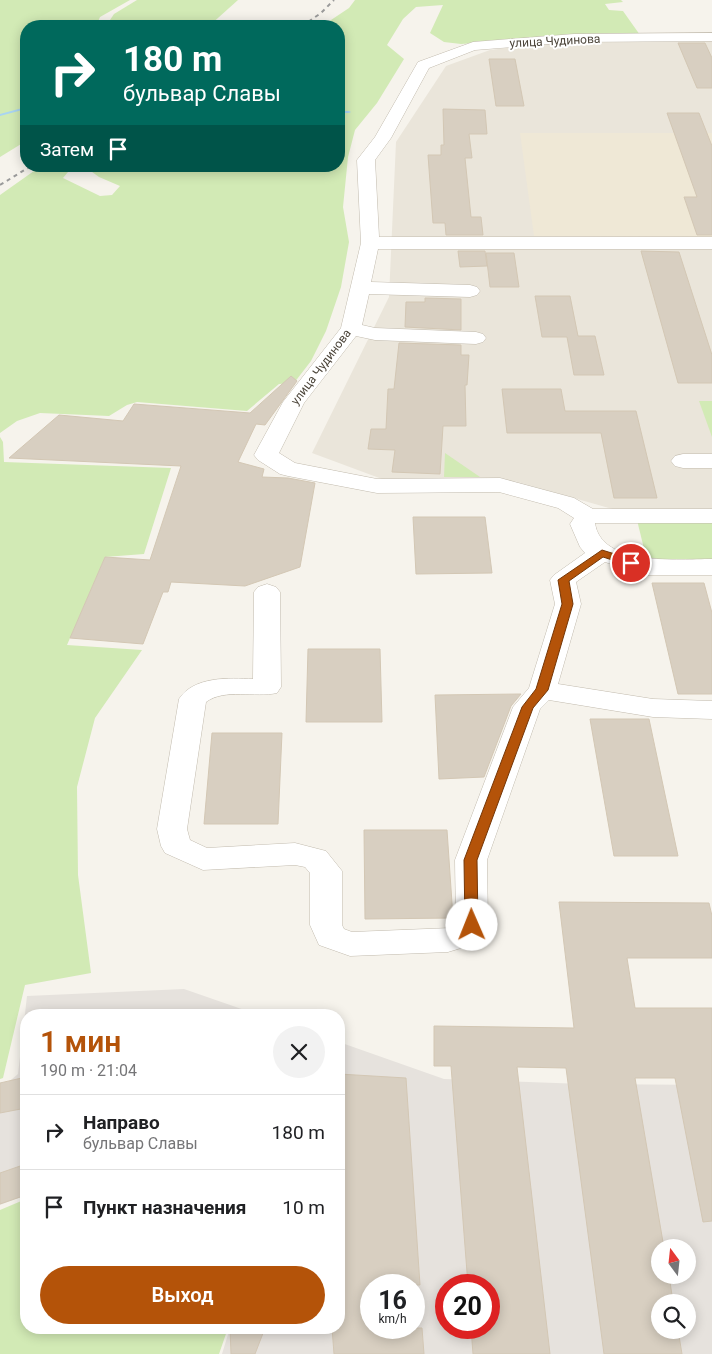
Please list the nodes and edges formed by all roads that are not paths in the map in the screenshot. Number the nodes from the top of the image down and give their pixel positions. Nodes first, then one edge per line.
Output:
1 (712, 37) edge
2 (370, 243) junction
3 (712, 243) edge
4 (360, 288) junction
5 (470, 291) dead end
6 (351, 329) junction
7 (476, 338) dead end
8 (683, 461) dead end
9 (712, 461) edge
10 (588, 516) junction
11 (712, 516) edge
12 (602, 553) junction
13 (712, 567) edge
14 (267, 592) dead end
15 (542, 690) junction
16 (712, 710) edge

1 - 2 street, улица Чудинова
2 - 3 street
2 - 4 street, улица Чудинова
4 - 5 street
4 - 6 street, улица Чудинова
6 - 7 street
6 - 10 street, улица Чудинова
8 - 9 street
10 - 11 street
10 - 12 street
12 - 13 street
12 - 15 street
14 - 15 street
15 - 16 street

